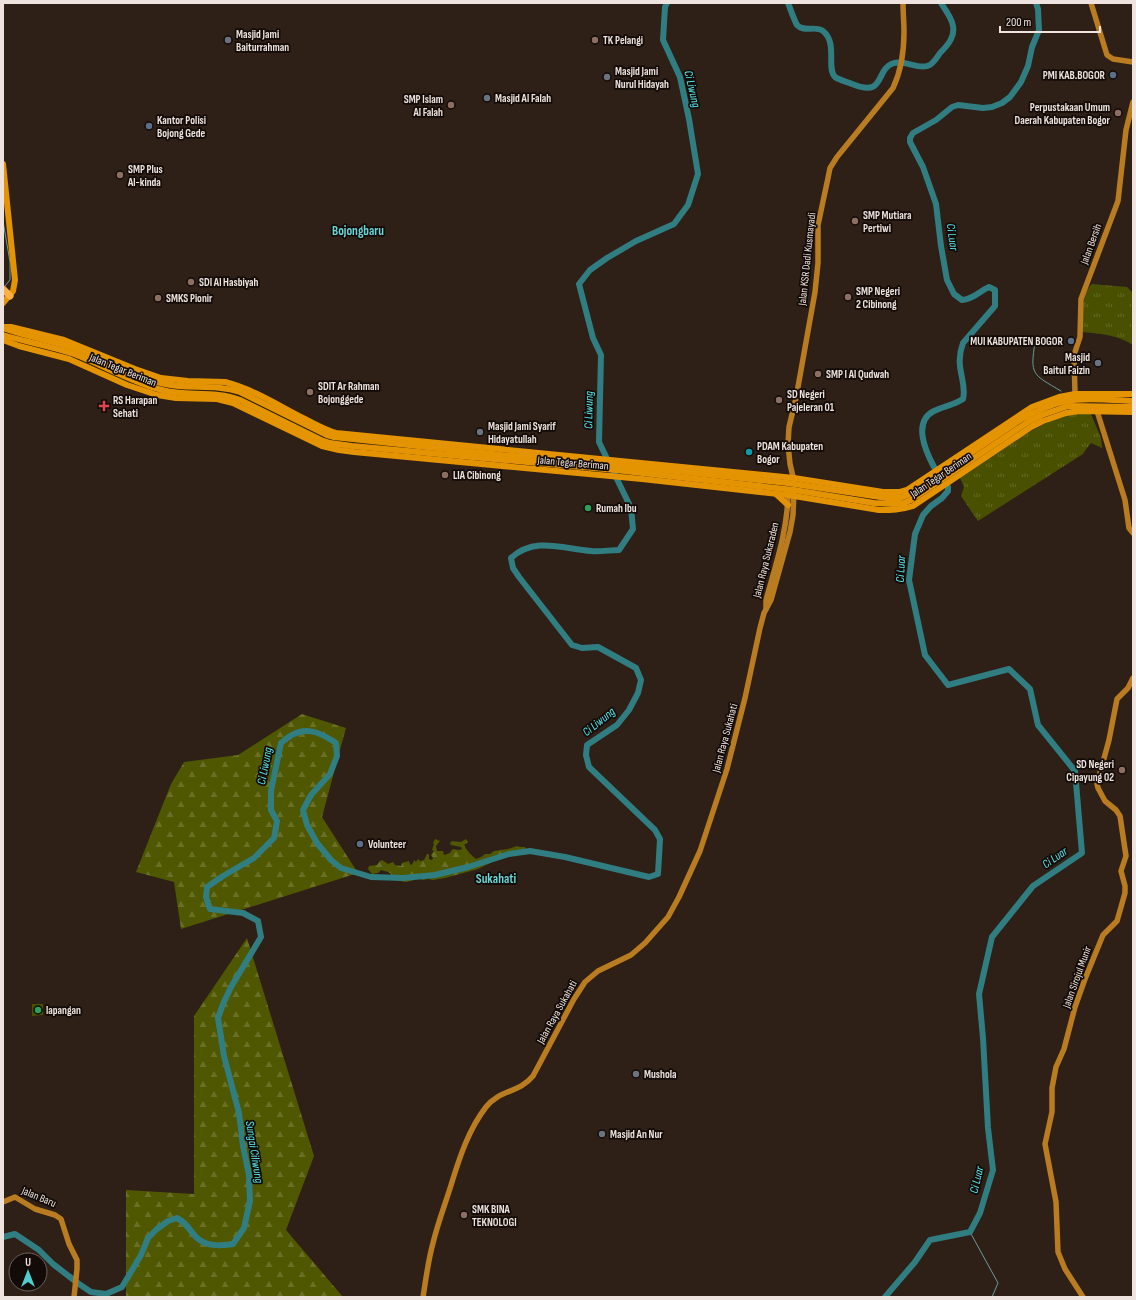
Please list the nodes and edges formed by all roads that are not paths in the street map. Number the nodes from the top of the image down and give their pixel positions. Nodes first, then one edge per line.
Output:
1 (903, 3) edge
2 (1091, 3) edge
3 (1133, 62) edge
4 (1133, 102) edge
5 (3, 164) edge
6 (6, 292) edge
7 (3, 303) edge
8 (3, 328) edge
9 (3, 335) edge
10 (3, 340) edge
11 (62, 348) junction
12 (148, 383) junction
13 (196, 394) junction
14 (1075, 394) junction
15 (1133, 394) edge
16 (205, 399) junction
17 (1133, 401) edge
18 (1133, 406) edge
19 (1097, 412) junction
20 (1133, 412) edge
21 (294, 423) junction
22 (999, 428) junction
23 (997, 436) junction
24 (1009, 438) junction
25 (412, 449) junction
26 (589, 465) junction
27 (955, 467) junction
28 (643, 470) junction
29 (791, 487) junction
30 (776, 494) junction
31 (788, 505) junction
32 (1133, 533) edge
33 (771, 592) junction
34 (766, 609) joint
35 (1133, 678) edge
36 (3, 1202) edge
37 (74, 1296) edge
38 (423, 1297) edge
39 (1084, 1297) edge

1 - 29 main road, Jalan KSR Dadi Kusmayadi
2 - 3 main road
4 - 14 main road, Jalan Bersih
5 - 6 main road
6 - 7 main road
8 - 11 main road, Jalan Tegar Beriman
9 - 11 main road, Jalan Tegar Beriman
10 - 11 main road, Jalan Tegar Beriman
11 - 12 main road, Jalan Tegar Beriman
11 - 16 main road, Jalan Tegar Beriman
11 - 21 main road, Jalan Tegar Beriman
12 - 13 main road, Jalan Tegar Beriman
12 - 21 main road, Jalan Tegar Beriman
13 - 16 main road
13 - 21 main road, Jalan Tegar Beriman
14 - 15 main road, Jalan Tegar Beriman
14 - 22 main road, Jalan Tegar Beriman
16 - 21 main road, Jalan Tegar Beriman
17 - 23 main road, Jalan Tegar Beriman
18 - 24 main road, Jalan Tegar Beriman
19 - 20 main road, Jalan Tegar Beriman
19 - 24 main road, Jalan Tegar Beriman
19 - 32 main road
21 - 25 main road, Jalan Tegar Beriman
21 - 25 main road, Jalan Tegar Beriman
21 - 25 main road, Jalan Tegar Beriman
22 - 23 main road
22 - 29 main road, Jalan Tegar Beriman
23 - 27 main road, Jalan Tegar Beriman
24 - 27 main road, Jalan Tegar Beriman
24 - 29 main road, Jalan Tegar Beriman
25 - 26 main road, Jalan Tegar Beriman
25 - 26 main road, Jalan Tegar Beriman
26 - 28 main road, Jalan Tegar Beriman
26 - 28 main road, Jalan Tegar Beriman
27 - 29 main road, Jalan Tegar Beriman
28 - 29 main road, Jalan Tegar Beriman
28 - 29 main road, Jalan Tegar Beriman
28 - 30 main road, Jalan Tegar Beriman
29 - 30 main road, Jalan Tegar Beriman
29 - 31 main road, Jalan Raya Sukaraden
29 - 33 main road, Jalan Raya Sukaraden
30 - 31 main road
31 - 33 main road, Jalan Raya Sukaraden
33 - 34 main road, Jalan Raya Sukaraden
34 - 38 main road, Jalan Raya Sukahati
35 - 39 main road, Jalan Sirojul Munir
36 - 37 main road, Jalan Baru

